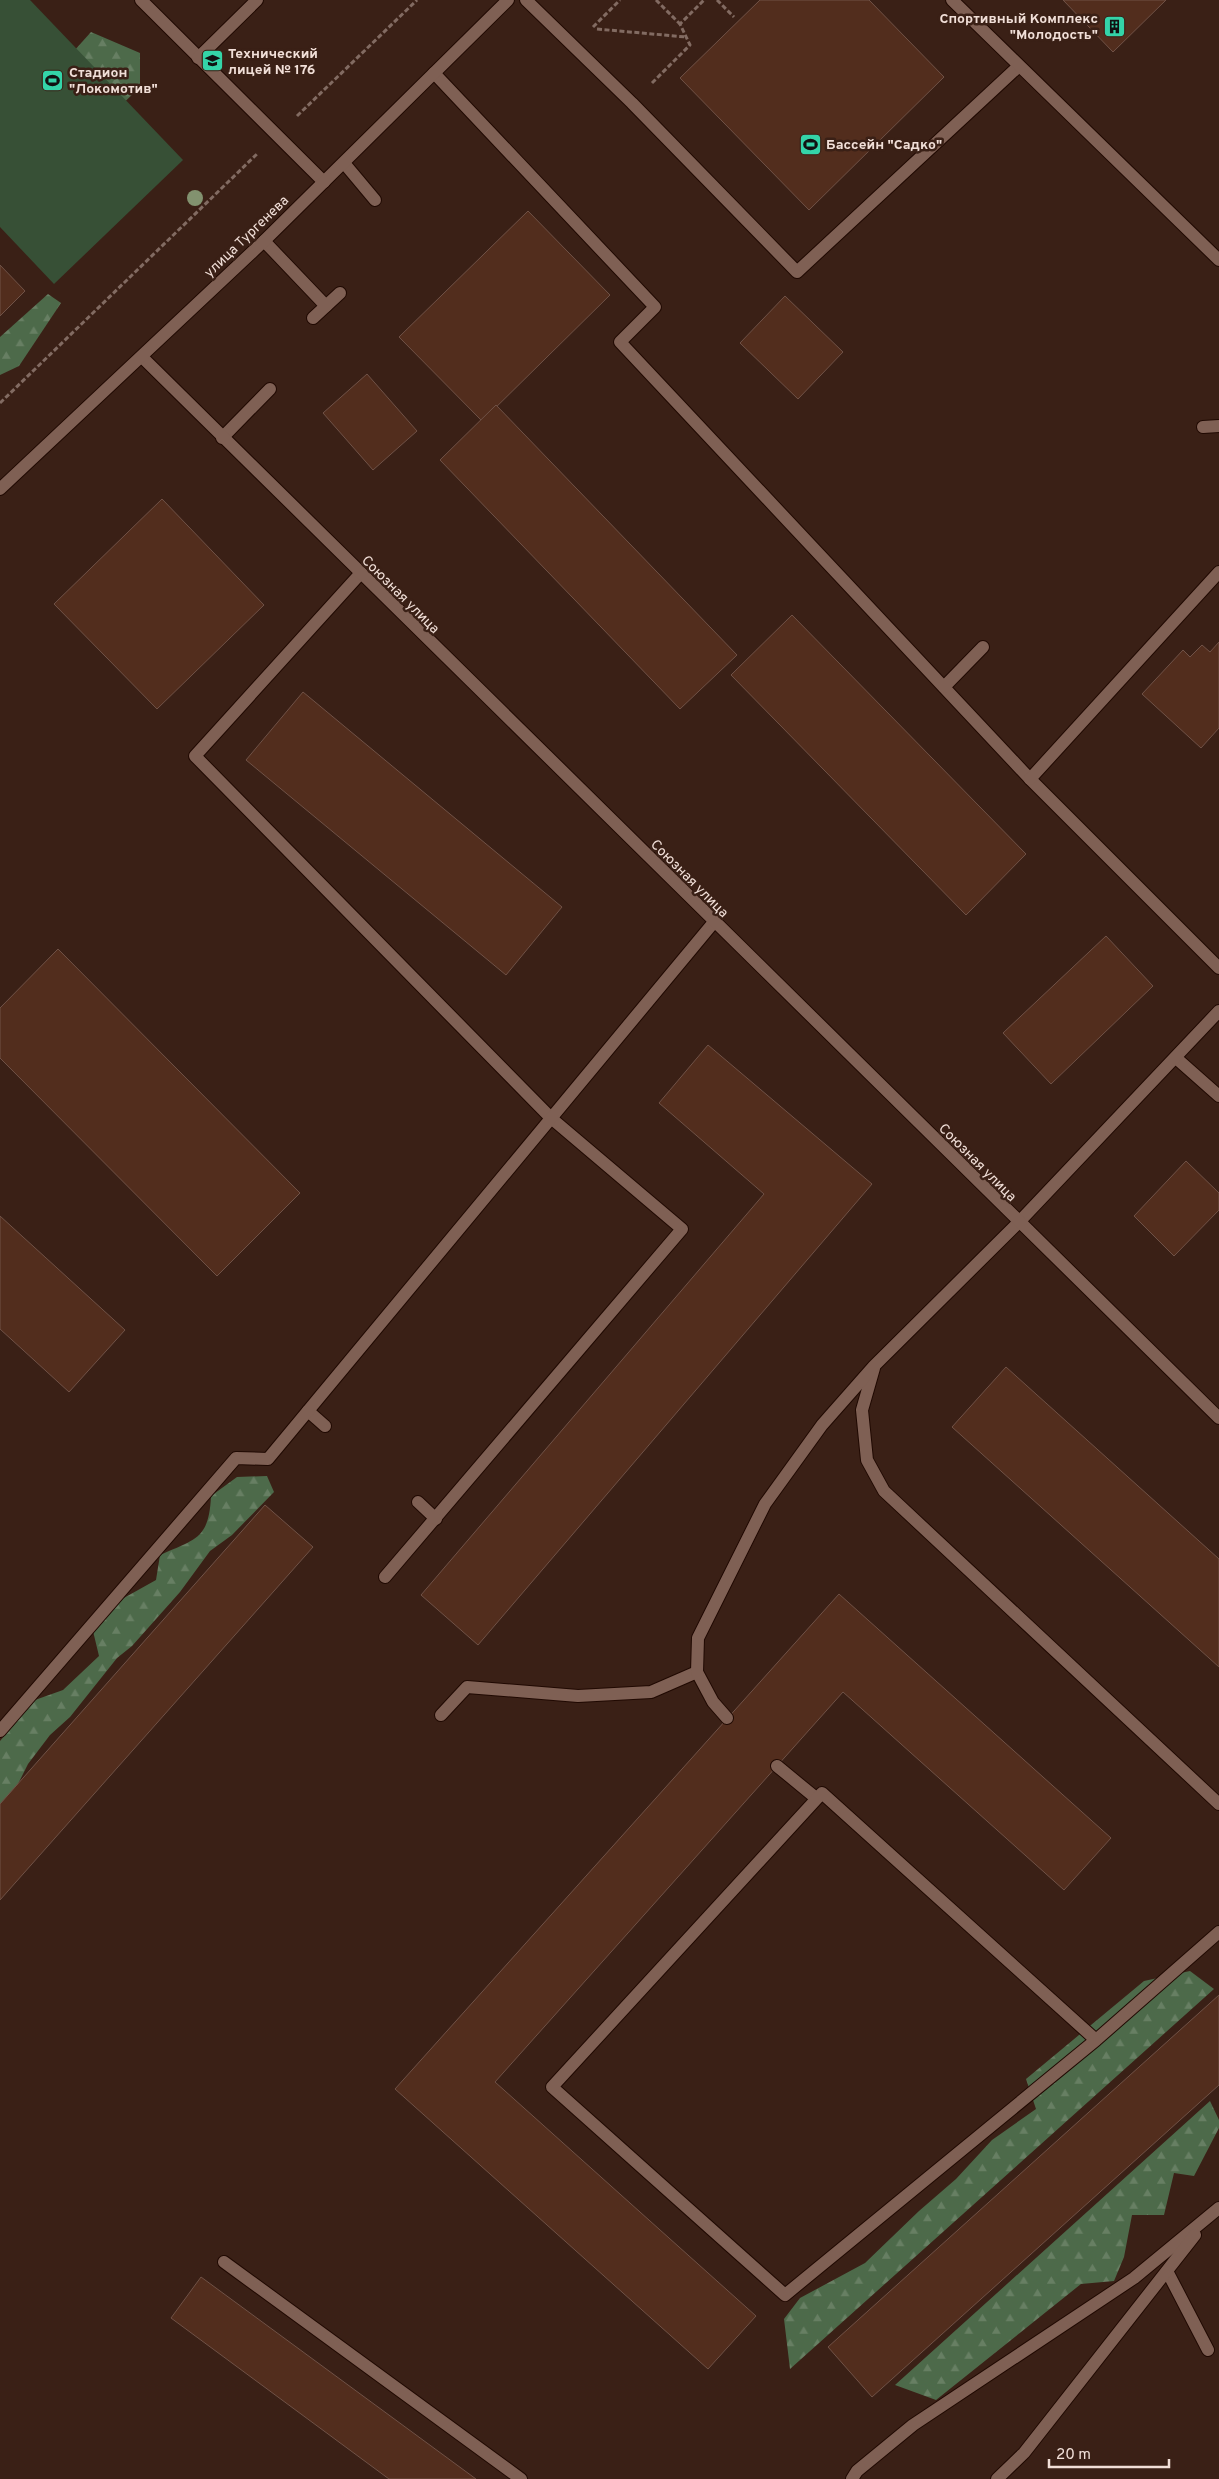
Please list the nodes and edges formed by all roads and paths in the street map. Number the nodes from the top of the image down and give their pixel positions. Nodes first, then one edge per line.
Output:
1 (141, 0) edge
2 (257, 0) edge
3 (417, 0) edge
4 (508, 0) edge
5 (526, 0) edge
6 (620, 0) edge
7 (656, 0) edge
8 (704, 0) edge
9 (717, 0) edge
10 (952, 0) edge
11 (734, 17) dead end
12 (680, 24) junction
13 (686, 37) junction
14 (198, 58) junction
15 (1019, 66) junction
16 (434, 73) junction
17 (632, 103) junction
18 (277, 135) junction
19 (344, 163) junction
20 (324, 182) junction
21 (375, 200) dead end
22 (264, 241) junction
23 (1219, 260) edge
24 (340, 293) dead end
25 (326, 306) junction
26 (313, 318) dead end
27 (142, 357) junction
28 (270, 389) dead end
29 (0, 403) edge
30 (1219, 426) edge
31 (1202, 427) dead end
32 (222, 438) junction
33 (0, 490) edge
34 (1219, 572) edge
35 (360, 574) junction
36 (983, 647) dead end
37 (944, 687) junction
38 (1030, 779) junction
39 (714, 922) junction
40 (1219, 968) edge
41 (1219, 1011) edge
42 (1176, 1058) junction
43 (1219, 1096) edge
44 (551, 1118) junction
45 (1018, 1222) junction
46 (874, 1366) junction
47 (308, 1411) junction
48 (1219, 1418) edge
49 (325, 1426) dead end
50 (418, 1502) dead end
51 (436, 1519) junction
52 (386, 1577) dead end
53 (696, 1672) junction
54 (442, 1715) dead end
55 (727, 1718) dead end
56 (0, 1731) edge
57 (778, 1766) dead end
58 (816, 1798) junction
59 (1219, 1804) edge
60 (1219, 1932) edge
61 (1096, 2040) junction
62 (1215, 2212) edge
63 (224, 2262) dead end
64 (1167, 2271) junction
65 (1208, 2350) dead end
66 (522, 2479) edge
67 (852, 2479) edge
68 (997, 2479) edge

1 - 14 street
2 - 14 street
3 - 18 path
4 - 16 street, улица Тургенева
5 - 17 street
6 - 13 path
7 - 12 path
8 - 12 path
9 - 11 path
10 - 15 street
12 - 13 path
13 - 17 path
14 - 18 street
15 - 17 street
15 - 23 street
16 - 19 street, улица Тургенева
16 - 37 street
18 - 20 street
18 - 29 path
19 - 20 street, улица Тургенева
19 - 21 street
20 - 22 street, улица Тургенева
22 - 25 street
22 - 27 street, улица Тургенева
24 - 25 street
25 - 26 street
27 - 32 street, Союзная улица
27 - 33 street, улица Тургенева
28 - 32 street
30 - 31 street
32 - 35 street, Союзная улица
34 - 38 street
35 - 39 street, Союзная улица
35 - 44 street
36 - 37 street
37 - 38 street
38 - 40 street
39 - 44 street
39 - 45 street, Союзная улица
41 - 42 street
42 - 43 street
42 - 45 street
44 - 47 street
44 - 51 street
45 - 46 street
45 - 48 street, Союзная улица
46 - 53 street
46 - 59 street
47 - 49 street
47 - 56 street
50 - 51 street
51 - 52 street
53 - 54 street
53 - 55 street
57 - 58 street
58 - 61 street
58 - 61 street
60 - 61 street
62 - 64 street
62 - 67 street
63 - 66 street
64 - 65 street
64 - 68 street

